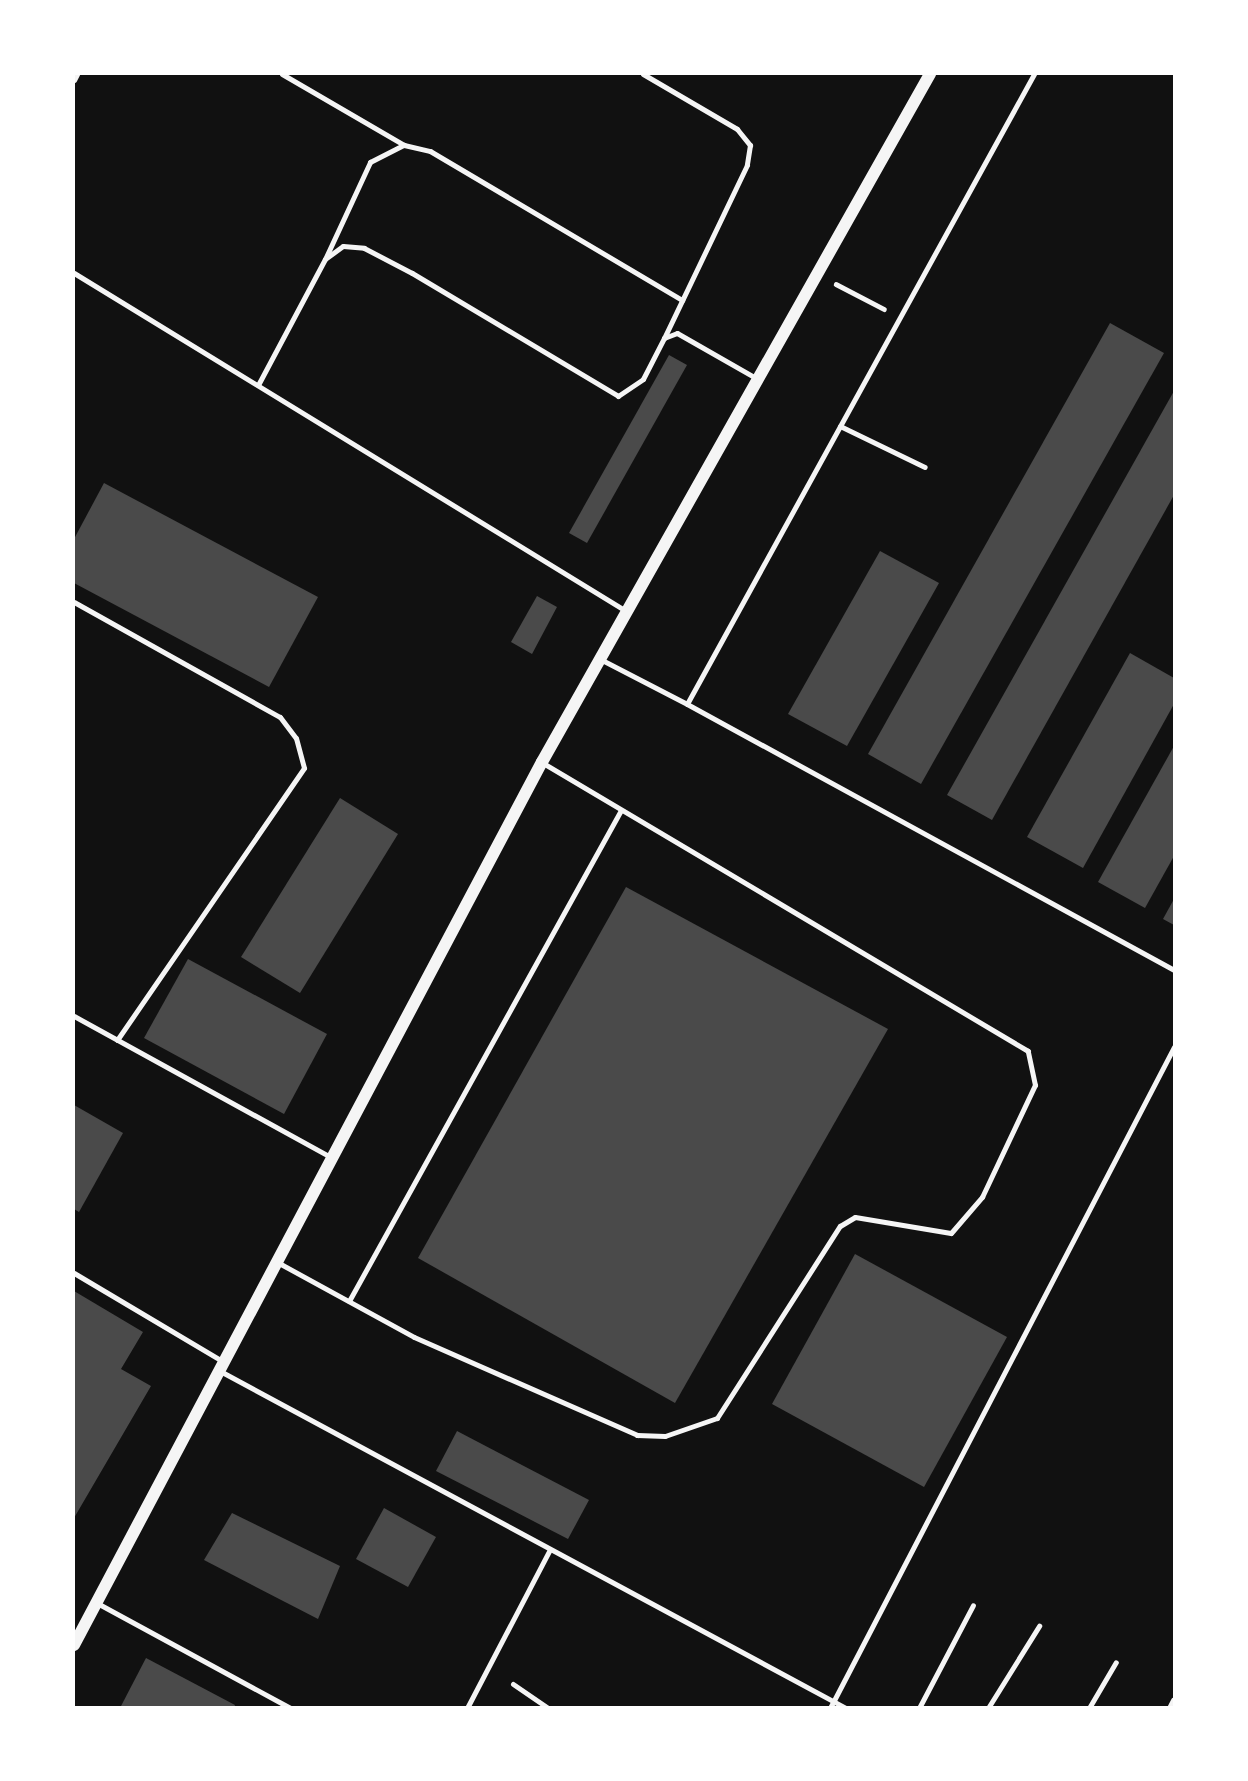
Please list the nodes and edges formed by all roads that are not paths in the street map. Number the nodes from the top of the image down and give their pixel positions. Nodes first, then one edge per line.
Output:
1 (77, 74) edge
2 (282, 74) edge
3 (643, 74) edge
4 (930, 74) edge
5 (1034, 74) edge
6 (74, 80) edge
7 (404, 145) junction
8 (325, 259) junction
9 (74, 273) edge
10 (682, 299) junction
11 (664, 338) junction
12 (756, 378) junction
13 (258, 385) junction
14 (840, 426) junction
15 (925, 467) dead end
16 (74, 602) edge
17 (627, 611) junction
18 (600, 659) junction
19 (687, 704) junction
20 (542, 762) junction
21 (621, 810) junction
22 (1174, 970) edge
23 (74, 1016) edge
24 (117, 1040) junction
25 (1174, 1047) edge
26 (331, 1157) junction
27 (277, 1262) junction
28 (74, 1273) edge
29 (349, 1301) junction
30 (222, 1366) junction
31 (550, 1549) junction
32 (97, 1603) junction
33 (973, 1605) dead end
34 (1040, 1626) dead end
35 (74, 1645) edge
36 (1115, 1662) dead end
37 (513, 1684) dead end
38 (1173, 1700) edge
39 (833, 1701) junction
40 (290, 1707) edge
41 (467, 1707) edge
42 (548, 1707) edge
43 (830, 1707) edge
44 (845, 1707) edge
45 (919, 1707) edge
46 (988, 1707) edge
47 (1089, 1707) edge
48 (1169, 1707) edge

1 - 6 lane
2 - 7 lane
3 - 10 lane
4 - 12 street
5 - 14 lane
7 - 8 lane
7 - 10 lane
8 - 11 lane
8 - 13 lane
9 - 13 lane
10 - 11 lane
11 - 12 lane
12 - 17 street
13 - 17 lane
14 - 15 lane
14 - 19 lane
16 - 24 lane
17 - 18 street
18 - 19 lane
18 - 20 street
19 - 22 lane
20 - 21 lane
20 - 26 street
21 - 29 lane
21 - 29 lane
23 - 24 lane
24 - 26 lane
25 - 39 lane
26 - 27 street
27 - 29 lane
27 - 30 street
28 - 30 lane
30 - 31 lane
30 - 32 street
31 - 39 lane
31 - 41 lane
32 - 35 street
32 - 40 lane
33 - 45 lane
34 - 46 lane
36 - 47 lane
37 - 42 lane
38 - 48 lane
39 - 43 lane
39 - 44 lane

